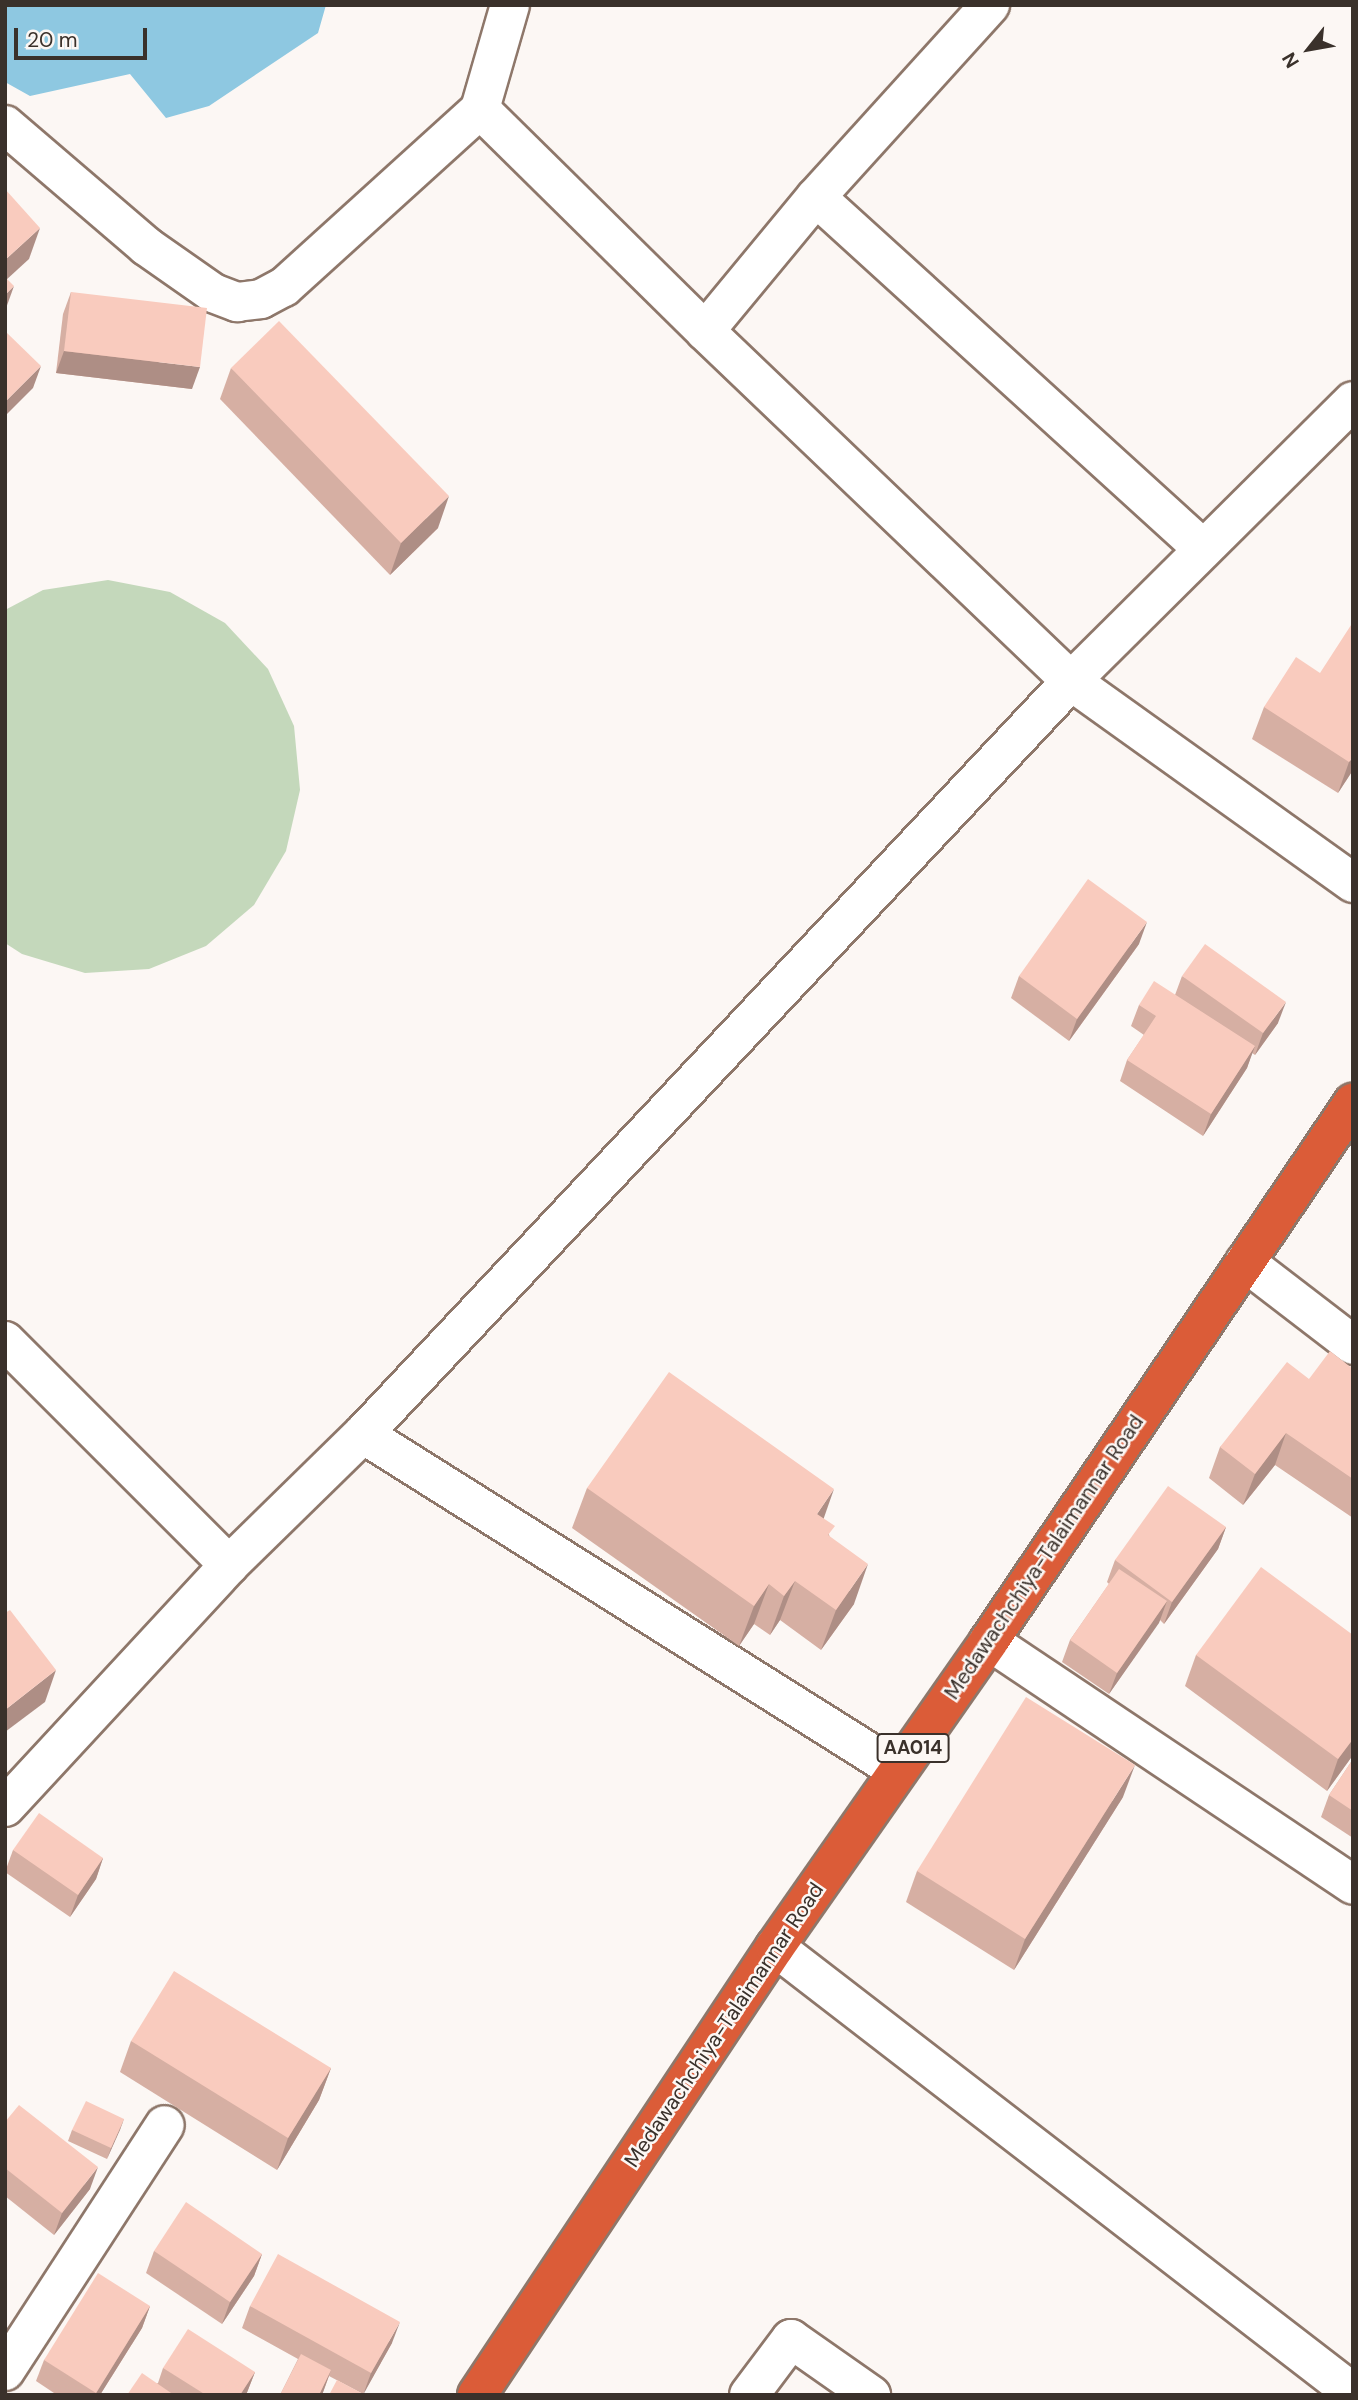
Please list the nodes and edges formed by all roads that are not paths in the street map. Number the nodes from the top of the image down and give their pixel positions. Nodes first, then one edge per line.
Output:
1 (510, 5) edge
2 (542, 5) edge
3 (990, 5) edge
4 (499, 46) junction
5 (480, 109) junction
6 (5, 125) edge
7 (816, 197) junction
8 (705, 331) junction
9 (1353, 401) edge
10 (1202, 548) junction
11 (1071, 681) junction
12 (1353, 883) edge
13 (1353, 1103) edge
14 (1245, 1262) junction
15 (5, 1341) edge
16 (1353, 1345) edge
17 (363, 1434) junction
18 (229, 1565) junction
19 (989, 1641) junction
20 (897, 1770) junction
21 (5, 1807) edge
22 (1353, 1885) edge
23 (775, 1947) junction
24 (165, 2124) dead end
25 (5, 2371) edge
26 (1353, 2393) edge
27 (477, 2395) edge
28 (749, 2395) edge
29 (871, 2395) edge

1 - 4 street
2 - 4 street
3 - 7 street
4 - 5 street
5 - 6 street
5 - 8 street
7 - 8 street
7 - 10 street
8 - 11 street
9 - 10 street
10 - 11 street
11 - 12 street
11 - 17 street
13 - 14 highway, Medawachchiya-Talaimannar Road / AA014
14 - 16 street
14 - 19 highway, Medawachchiya-Talaimannar Road / AA014
15 - 18 street
17 - 18 street
17 - 20 street
18 - 21 street
19 - 20 highway, Medawachchiya-Talaimannar Road / AA014
19 - 22 street
20 - 23 highway, Medawachchiya-Talaimannar Road / AA014
23 - 26 street
23 - 27 highway, Medawachchiya-Talaimannar Road / AA014
24 - 25 street
28 - 29 street

